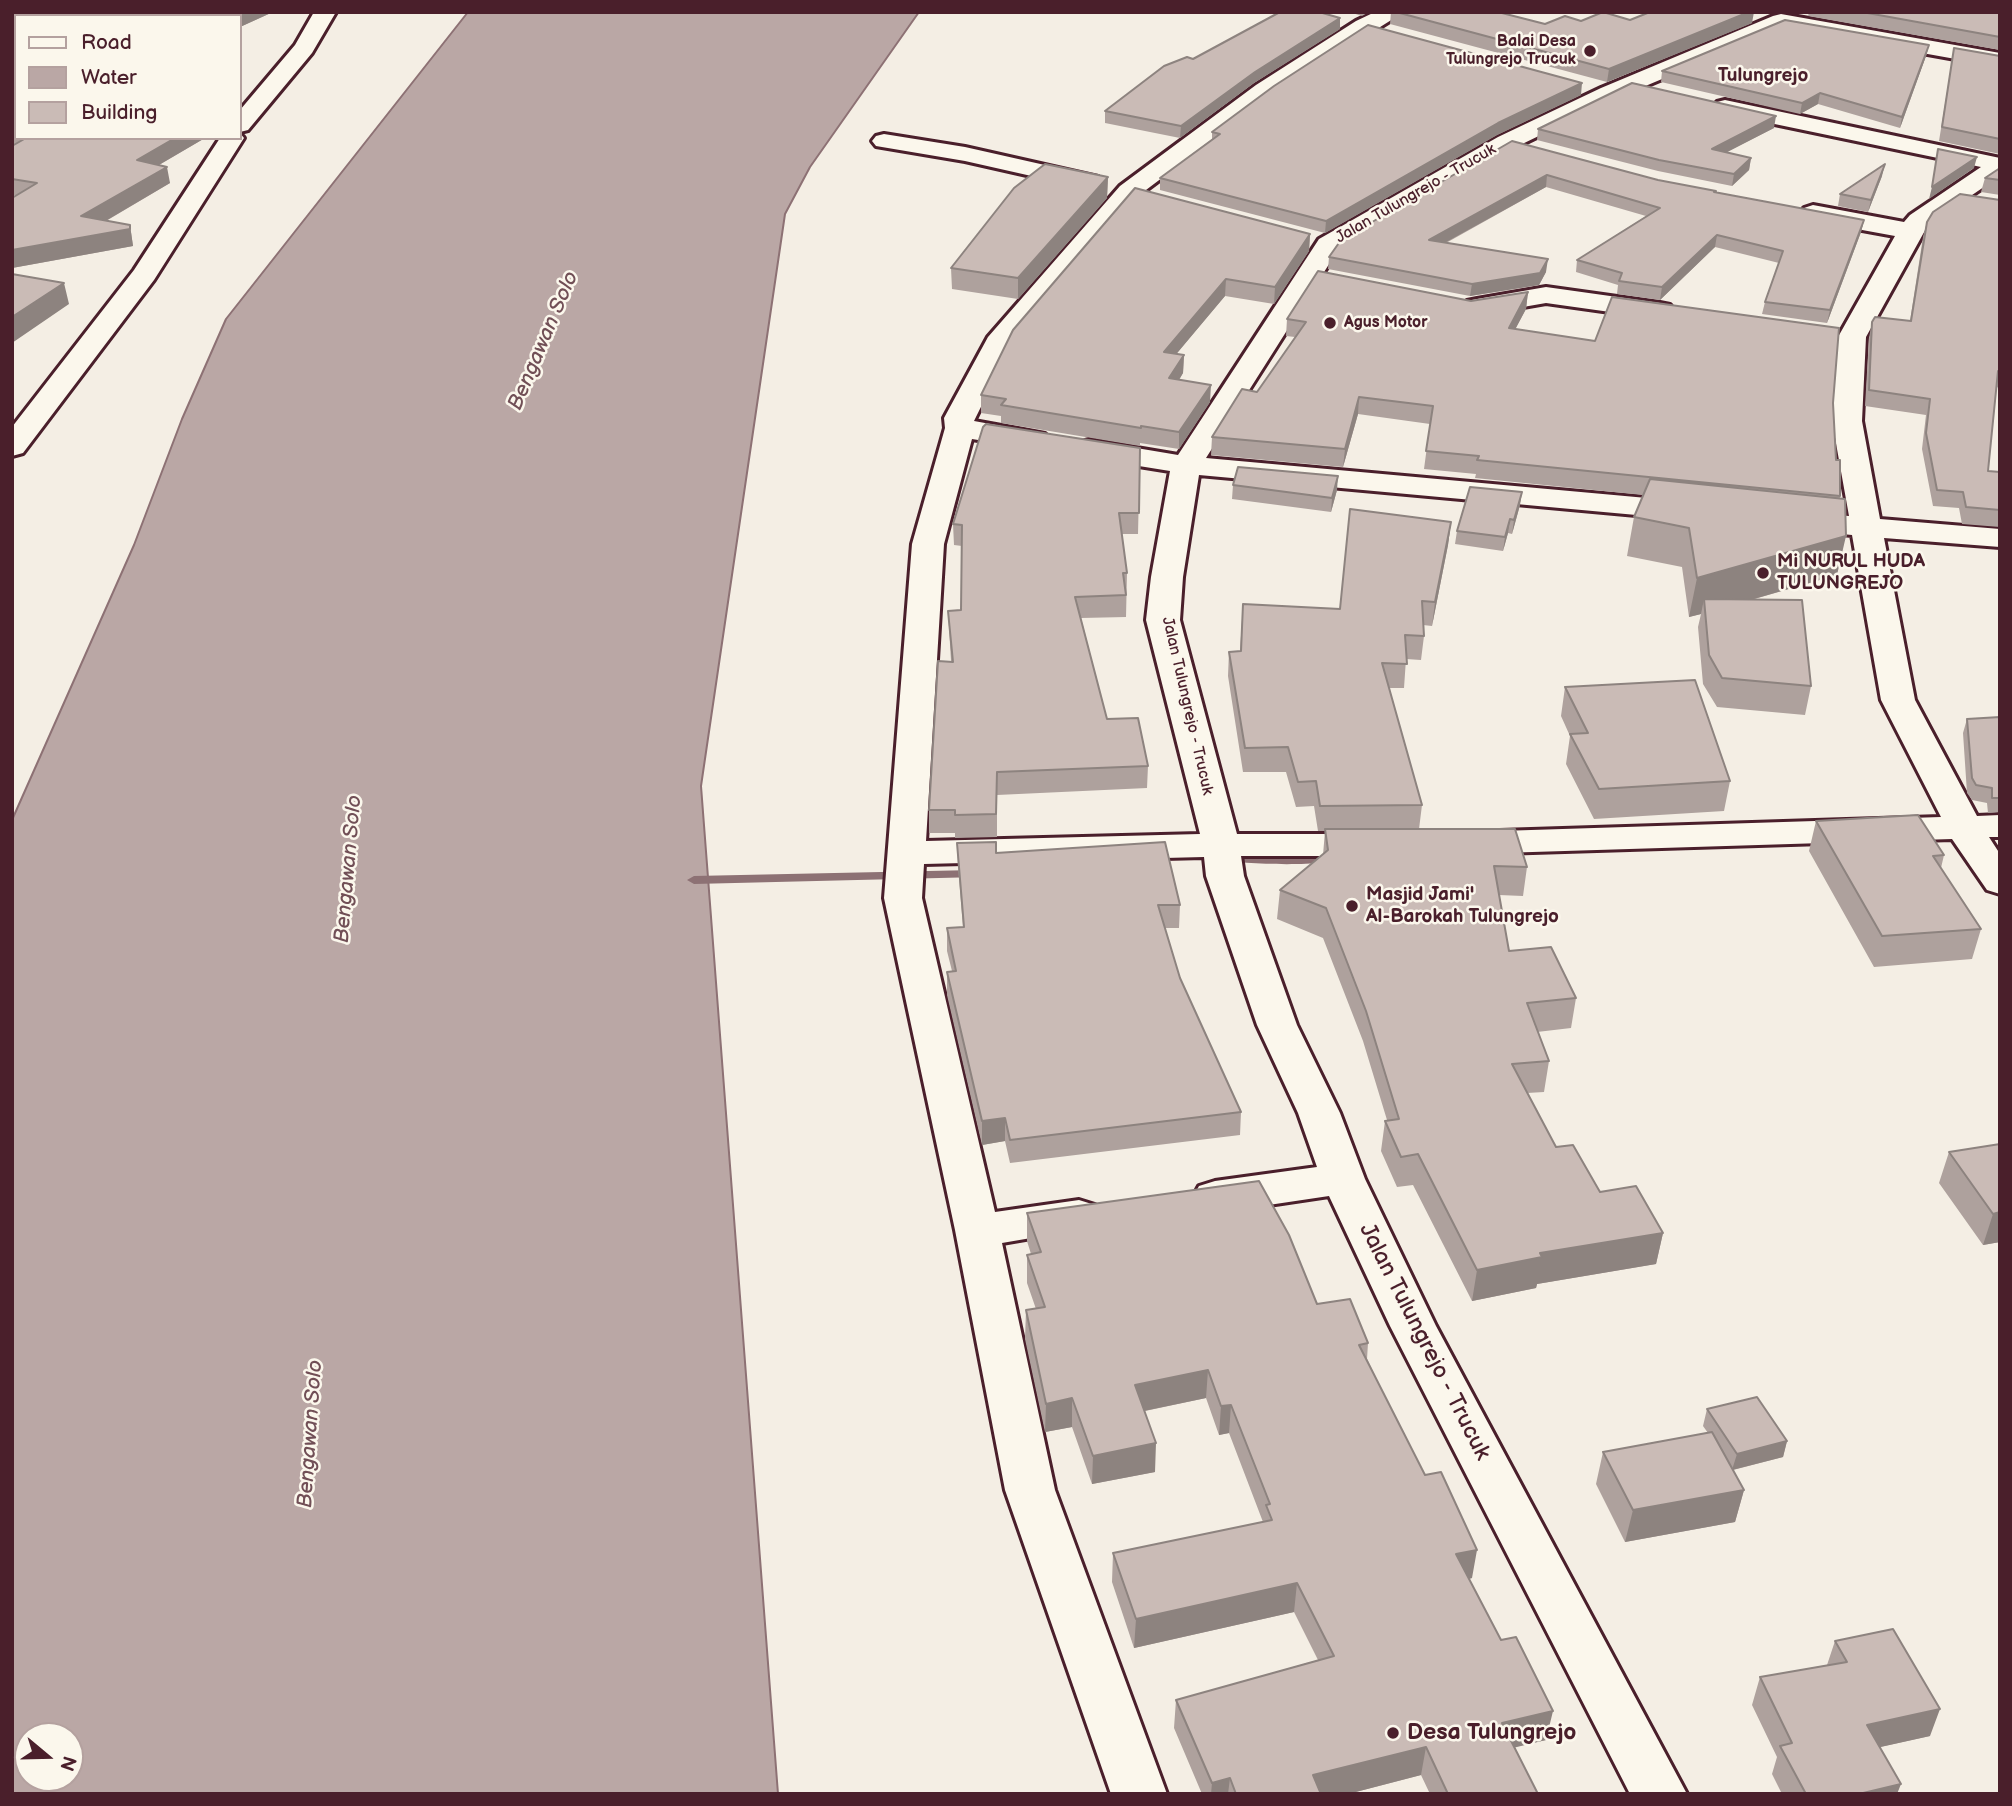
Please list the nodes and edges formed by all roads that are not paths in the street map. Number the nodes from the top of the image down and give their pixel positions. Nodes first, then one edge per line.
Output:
1 (325, 12) edge
2 (1751, 12) edge
3 (1792, 16) edge
4 (1372, 23) edge
5 (2000, 60) edge
6 (1607, 88) junction
7 (1667, 94) edge
8 (1706, 103) edge
9 (242, 123) edge
10 (231, 140) edge
11 (884, 141) dead end
12 (1507, 142) junction
13 (1545, 154) edge
14 (2000, 164) edge
15 (1142, 195) junction
16 (1950, 198) junction
17 (1987, 204) edge
18 (1793, 209) edge
19 (1911, 232) junction
20 (1301, 238) edge
21 (1328, 245) junction
22 (1308, 276) junction
23 (1334, 281) edge
24 (1454, 304) edge
25 (1686, 315) edge
26 (960, 428) junction
27 (12, 447) edge
28 (1186, 466) junction
29 (1719, 513) edge
30 (1773, 519) edge
31 (1867, 529) junction
32 (2000, 538) edge
33 (1982, 827) edge
34 (906, 853) junction
35 (1223, 861) junction
36 (2000, 882) edge
37 (1343, 1179) junction
38 (1180, 1202) edge
39 (1112, 1211) edge
40 (977, 1230) junction
41 (1139, 1794) edge
42 (1659, 1794) edge

1 - 9 street
2 - 3 street
3 - 5 street
3 - 6 street, Jalan Tulungrejo - Trucuk
4 - 15 street
6 - 7 street
6 - 12 street, Jalan Tulungrejo - Trucuk
8 - 14 street
10 - 27 street
11 - 15 street
12 - 13 street
12 - 21 street, Jalan Tulungrejo - Trucuk
14 - 16 street
15 - 26 street
16 - 17 street
16 - 19 street
18 - 19 street
19 - 31 street
20 - 21 street
21 - 22 street, Jalan Tulungrejo - Trucuk
22 - 23 street
22 - 28 street, Jalan Tulungrejo - Trucuk
24 - 25 street
26 - 28 street
26 - 34 street
28 - 29 street
28 - 35 street, Jalan Tulungrejo - Trucuk
30 - 31 street
31 - 32 street
31 - 33 street
33 - 35 street
33 - 36 street
34 - 35 street
34 - 40 street
35 - 37 street, Jalan Tulungrejo - Trucuk
37 - 38 street
37 - 42 street, Jalan Tulungrejo - Trucuk
39 - 40 street
40 - 41 street

